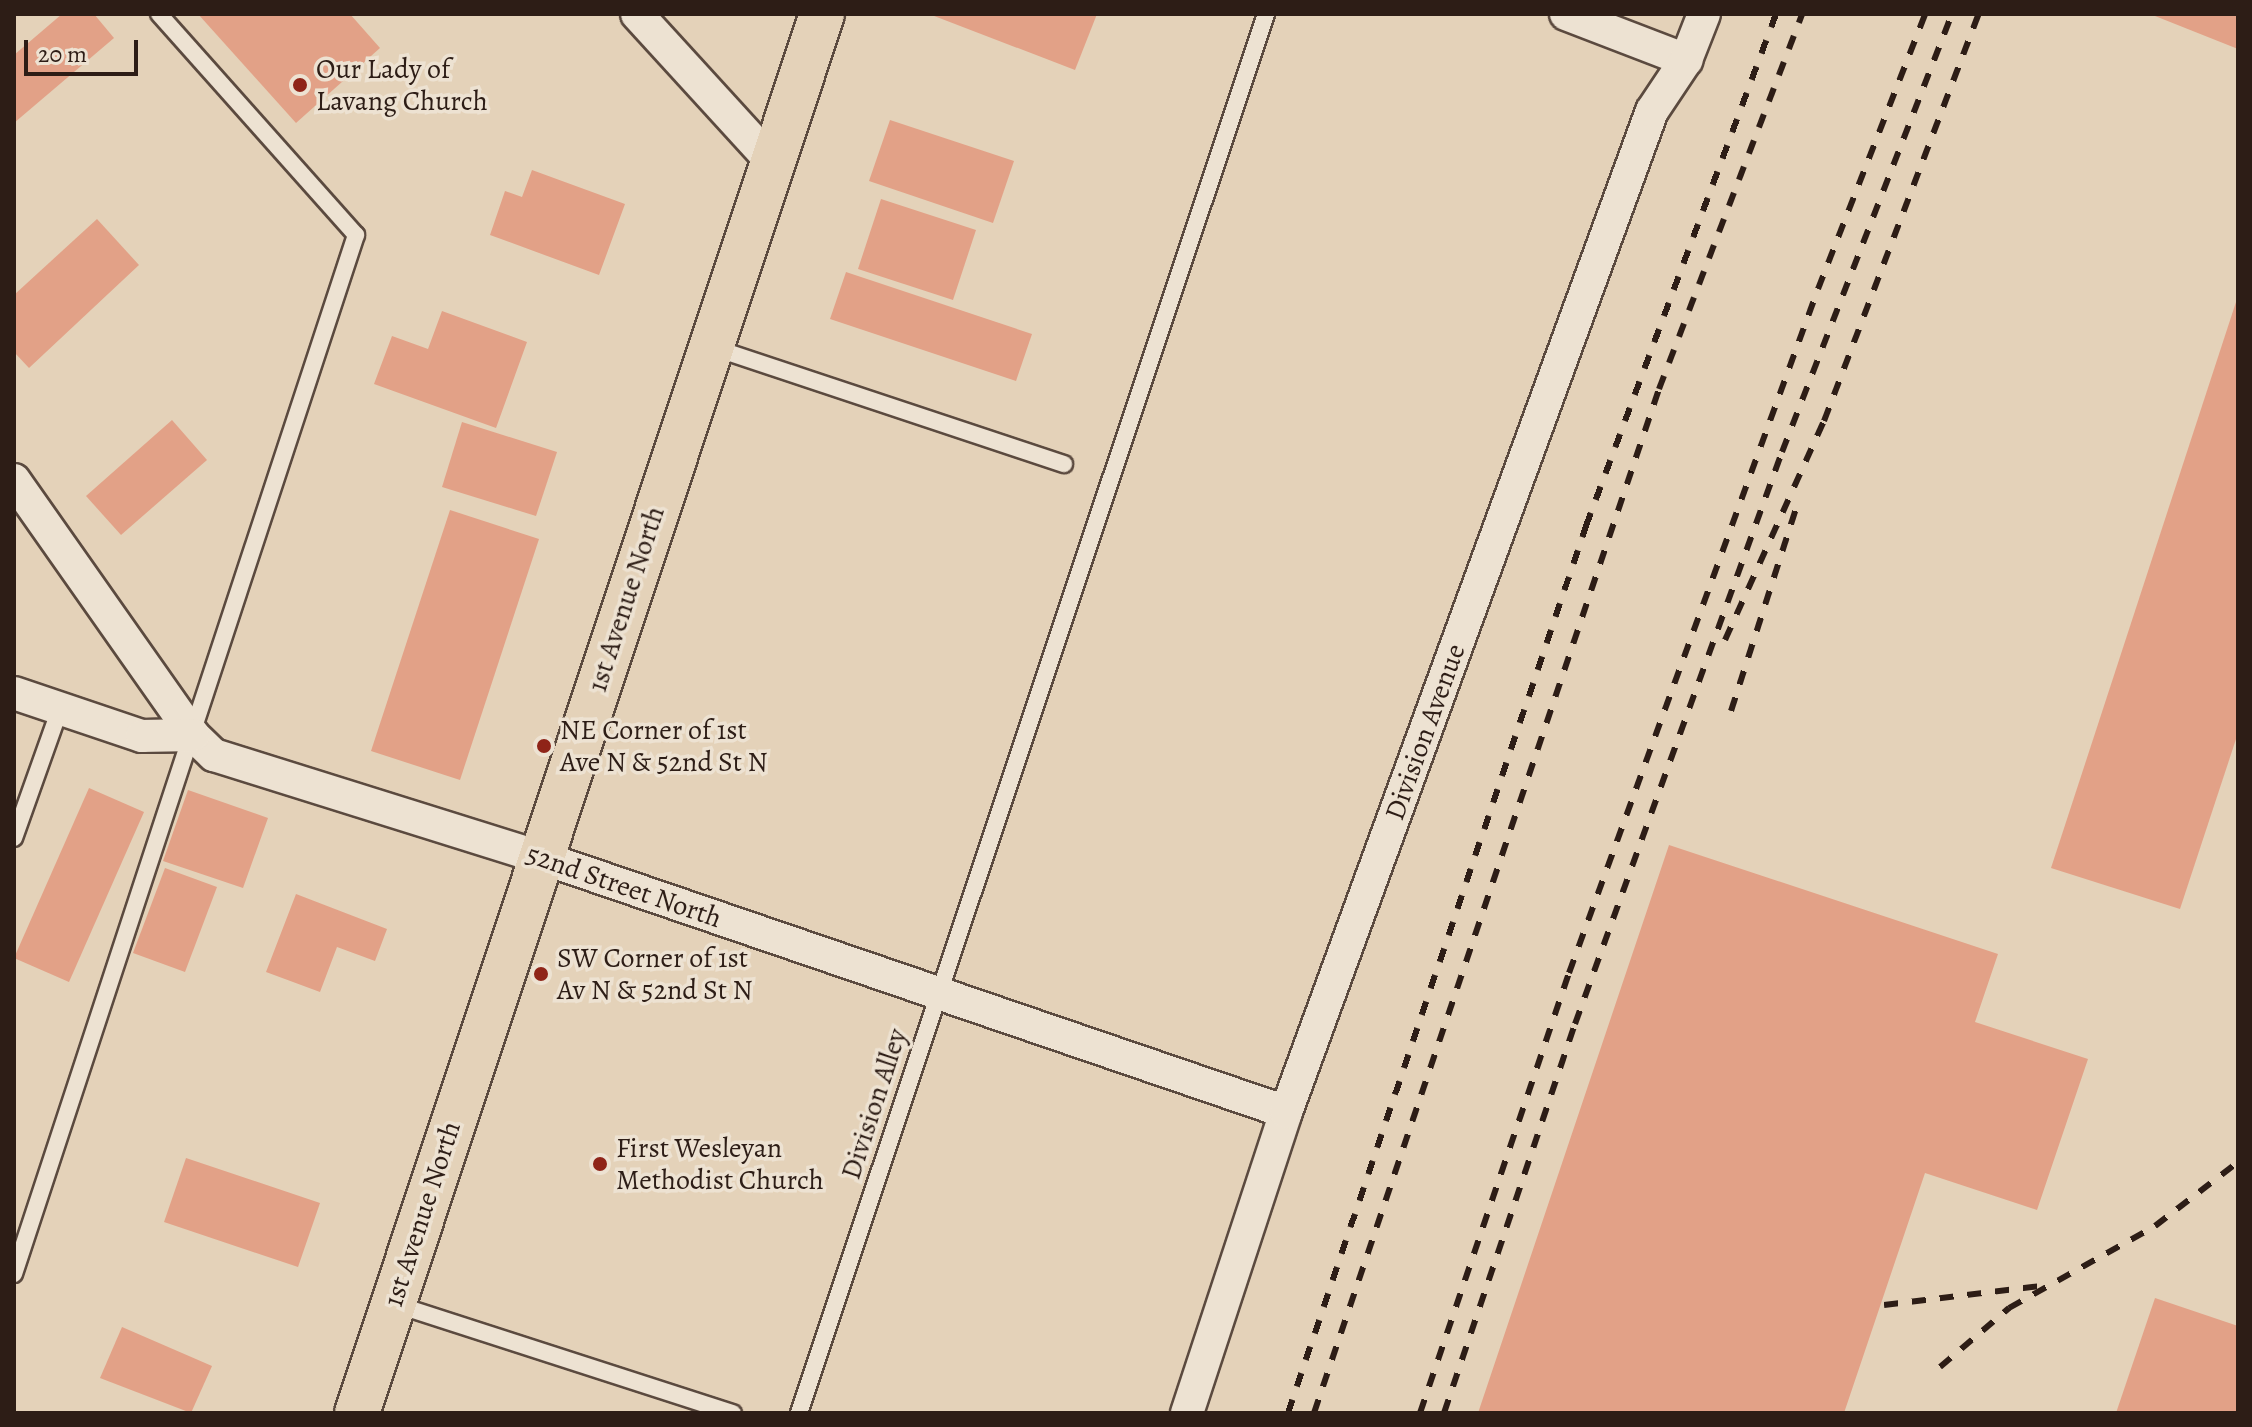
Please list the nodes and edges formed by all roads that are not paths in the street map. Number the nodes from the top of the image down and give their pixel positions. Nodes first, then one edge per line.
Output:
1 (159, 14) edge
2 (637, 14) edge
3 (822, 14) edge
4 (1266, 14) edge
5 (1566, 14) edge
6 (1704, 14) edge
7 (1686, 60) junction
8 (772, 162) junction
9 (710, 347) junction
10 (1064, 464) dead end
11 (14, 480) edge
12 (14, 693) edge
13 (60, 709) junction
14 (193, 735) junction
15 (14, 838) edge
16 (540, 857) junction
17 (938, 993) junction
18 (1286, 1112) junction
19 (14, 1274) edge
20 (393, 1303) junction
21 (357, 1413) edge
22 (733, 1413) edge
23 (799, 1413) edge
24 (1187, 1413) edge

1 - 14 lane
2 - 8 street
3 - 8 main road, 1st Avenue North
4 - 17 lane, Division Alley
5 - 7 street
6 - 7 street, Division Avenue
7 - 18 street, Division Avenue
8 - 9 main road, 1st Avenue North
9 - 10 lane
9 - 16 main road, 1st Avenue North
11 - 14 street, 52nd Street North
12 - 13 street
13 - 14 street
13 - 15 lane
14 - 16 street, 52nd Street North
14 - 19 lane
16 - 17 street, 52nd Street North
16 - 20 main road, 1st Avenue North
17 - 18 street, 52nd Street North
17 - 23 lane, Division Alley
18 - 24 street, Division Avenue
20 - 21 main road, 1st Avenue North
20 - 22 lane

